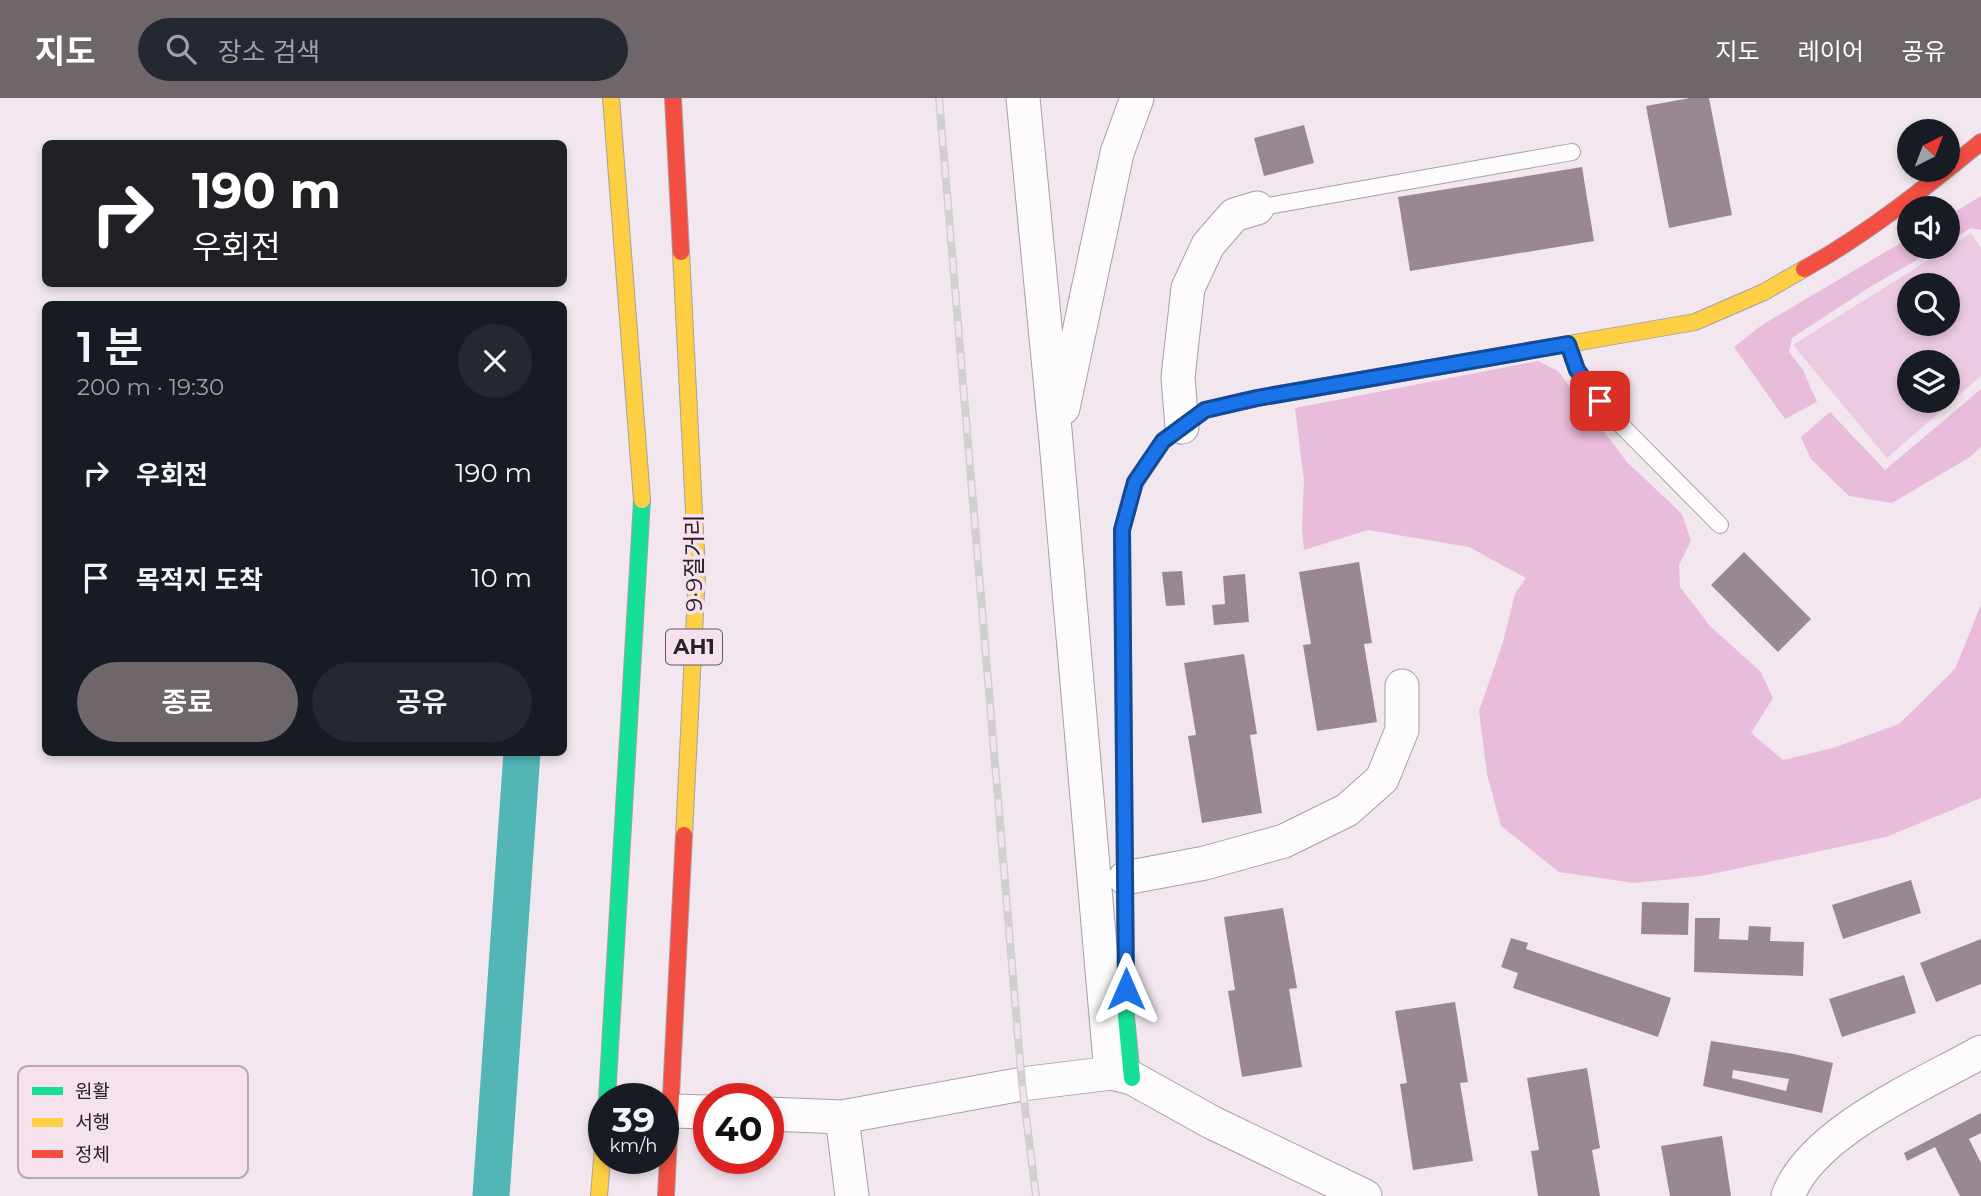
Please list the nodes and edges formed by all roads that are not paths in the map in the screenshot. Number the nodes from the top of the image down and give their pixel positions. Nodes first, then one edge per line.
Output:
1 (611, 98) edge
2 (673, 98) edge
3 (1023, 98) edge
4 (1138, 98) edge
5 (1981, 142) edge
6 (1572, 152) dead end
7 (1257, 208) joint
8 (1568, 344) junction
9 (1182, 427) junction
10 (1056, 441) junction
11 (1720, 525) dead end
12 (1402, 686) dead end
13 (1125, 878) junction
14 (1981, 1052) edge
15 (1121, 1076) junction
16 (608, 1083) edge
17 (671, 1083) edge
18 (784, 1115) edge
19 (842, 1117) junction
20 (601, 1174) edge
21 (667, 1174) edge
22 (599, 1196) edge
23 (666, 1196) edge
24 (852, 1196) edge
25 (1365, 1196) edge
26 (1788, 1196) edge

1 - 16 main road, AH1
2 - 17 main road, 9·9절거리 / AH1
3 - 10 street
4 - 10 street
5 - 8 main road
6 - 7 lane
7 - 9 street
8 - 9 main road
8 - 11 lane
9 - 13 main road
10 - 15 street
12 - 13 street
13 - 15 main road
14 - 26 street
15 - 19 street
15 - 25 street
18 - 19 street
19 - 24 street
20 - 22 main road
21 - 23 main road, 9·9절거리 / AH1

